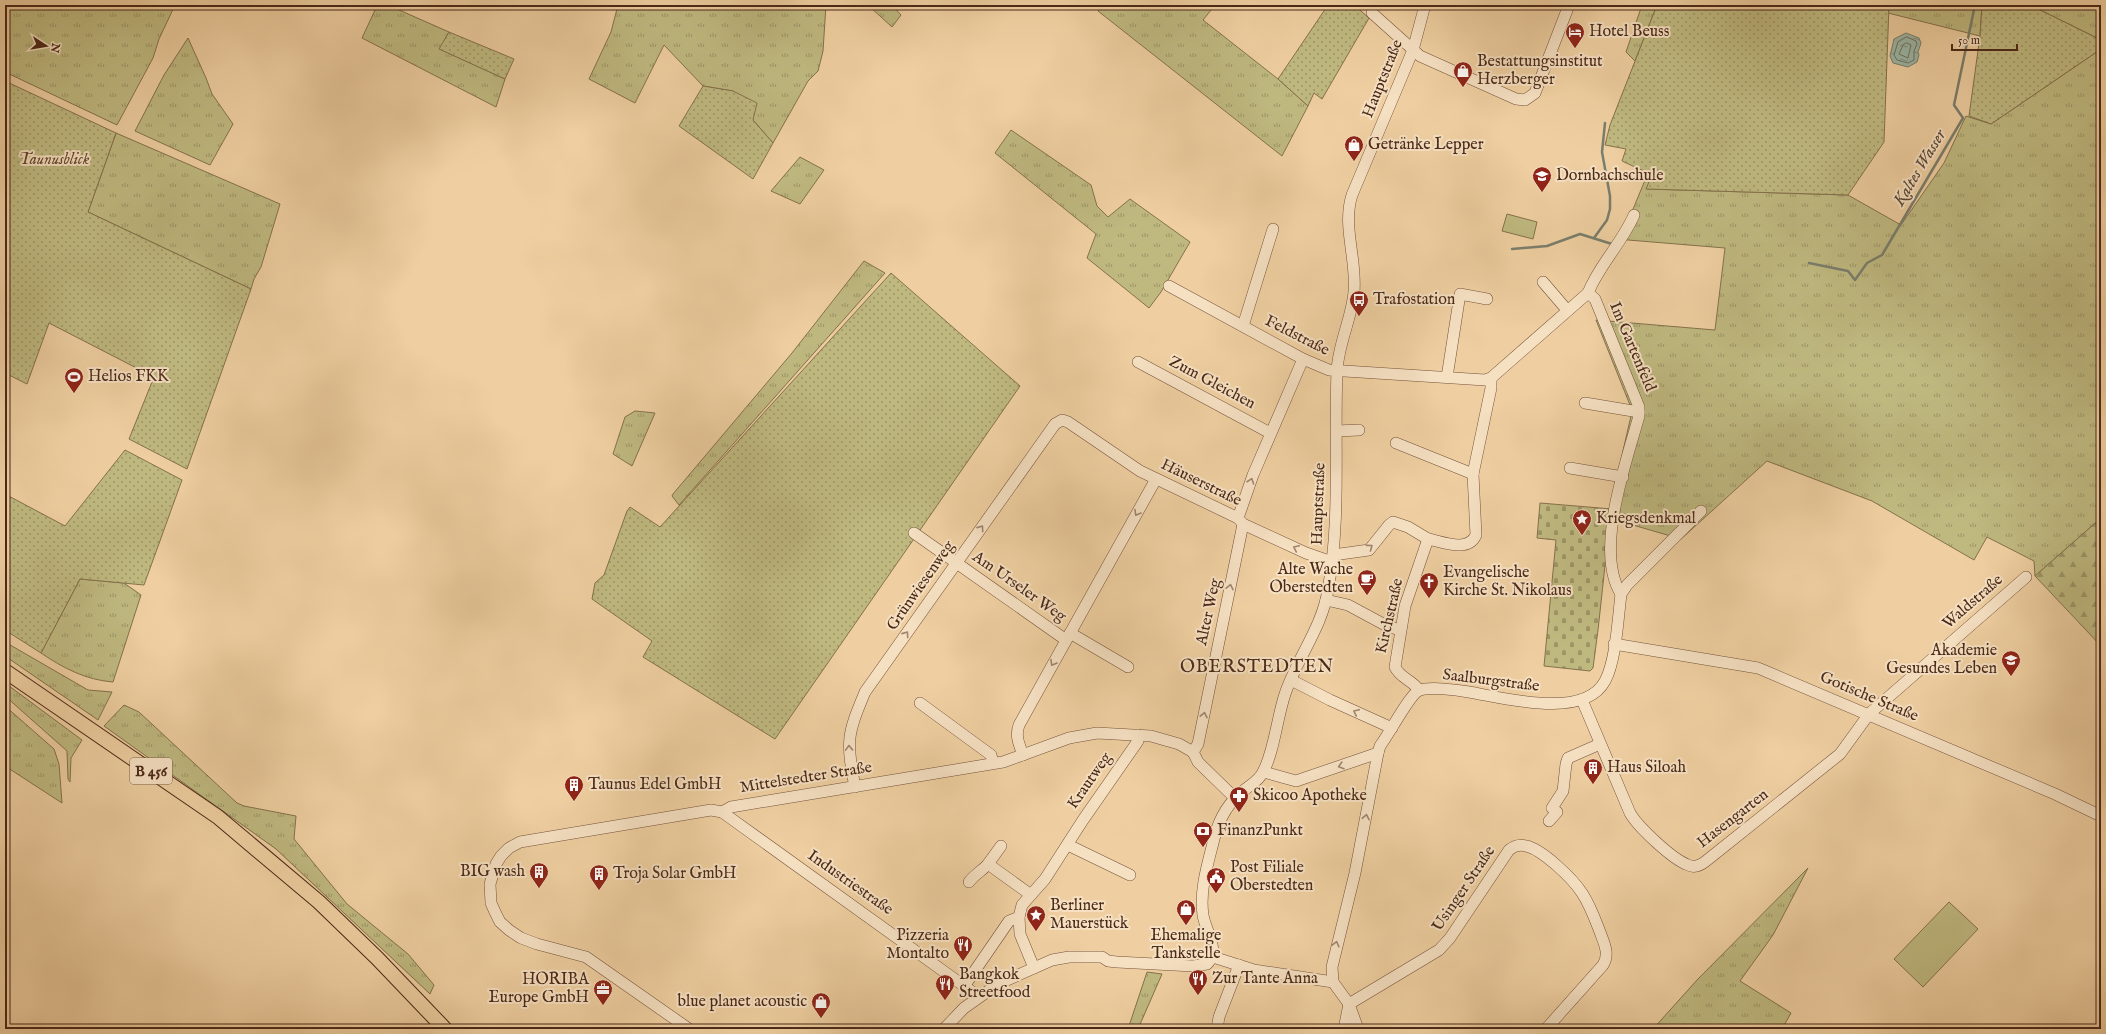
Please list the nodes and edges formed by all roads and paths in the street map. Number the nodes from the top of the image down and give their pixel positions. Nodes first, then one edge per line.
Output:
1 (1425, 5) edge
2 (1569, 5) edge
3 (1372, 13) dead end
4 (1413, 50) junction
5 (1634, 215) dead end
6 (1273, 229) dead end
7 (1543, 282) dead end
8 (1169, 286) dead end
9 (1588, 293) junction
10 (1487, 299) dead end
11 (1567, 310) junction
12 (1243, 326) junction
13 (1303, 359) junction
14 (1138, 362) dead end
15 (1337, 370) junction
16 (1447, 378) junction
17 (1491, 378) junction
18 (1586, 403) dead end
19 (1639, 412) junction
20 (1062, 420) joint
21 (1359, 430) dead end
22 (1337, 431) junction
23 (1270, 433) junction
24 (1396, 443) dead end
25 (1570, 468) dead end
26 (1473, 474) junction
27 (1623, 477) junction
28 (1156, 479) junction
29 (1701, 511) dead end
30 (1240, 521) junction
31 (914, 532) dead end
32 (1428, 539) junction
33 (1332, 558) junction
34 (957, 563) junction
35 (2026, 577) dead end
36 (1621, 594) junction
37 (1326, 600) junction
38 (1400, 630) junction
39 (1068, 636) junction
40 (1614, 644) junction
41 (1128, 667) dead end
42 (5, 671) edge
43 (1291, 680) junction
44 (1419, 690) junction
45 (1582, 700) junction
46 (920, 703) dead end
47 (1869, 714) junction
48 (1392, 728) junction
49 (1138, 735) junction
50 (1600, 744) junction
51 (1193, 752) junction
52 (1378, 753) junction
53 (1023, 755) junction
54 (993, 763) junction
55 (1264, 772) junction
56 (855, 786) junction
57 (1235, 798) junction
58 (722, 812) junction
59 (2101, 816) edge
60 (1549, 821) dead end
61 (1068, 845) junction
62 (1001, 846) dead end
63 (988, 864) junction
64 (1130, 875) dead end
65 (969, 882) dead end
66 (1031, 895) junction
67 (1018, 917) junction
68 (1213, 956) junction
69 (1239, 965) junction
70 (1034, 968) junction
71 (1334, 982) junction
72 (964, 985) junction
73 (978, 996) junction
74 (1350, 1004) junction
75 (445, 1029) edge
76 (689, 1029) edge
77 (944, 1029) edge
78 (1217, 1029) edge
79 (1344, 1029) edge
80 (1358, 1029) edge
81 (1546, 1029) edge

1 - 4 street, Hauptstraße
2 - 4 street
3 - 4 street
4 - 15 street, Hauptstraße
5 - 9 street, Im Gartenfeld
6 - 12 street, Feldstraße
7 - 11 street
8 - 12 street, Feldstraße
9 - 11 street
9 - 19 street, Im Gartenfeld
10 - 16 street
11 - 17 street
12 - 13 street, Feldstraße
13 - 15 street, Feldstraße
13 - 23 street, Alter Weg
14 - 23 street, Zum Gleichen
15 - 16 street, Feldstraße
15 - 22 street, Hauptstraße
16 - 17 street, Feldstraße
17 - 26 street
18 - 19 street, Im Gartenfeld
19 - 27 street, Im Gartenfeld
20 - 28 street, Häuserstraße
34 -> 20 street, Grünwiesenweg
21 - 22 street
22 - 33 street, Hauptstraße
30 -> 23 street, Alter Weg
24 - 26 street
25 - 27 street
26 - 32 street
27 - 36 street, Im Gartenfeld
28 - 30 street, Häuserstraße
28 -> 39 street
29 - 36 street
33 -> 30 street, Häuserstraße
51 -> 30 street, Alter Weg
31 - 34 street, Am Urseler Weg
33 -> 32 street
32 - 38 street, Kirchstraße
33 - 37 street, Hauptstraße
34 - 39 street, Am Urseler Weg
56 -> 34 street, Grünwiesenweg
35 - 47 street, Waldstraße
36 - 40 street, Saalburgstraße
37 - 38 street
37 - 43 street, Hauptstraße
38 - 44 street, Kirchstraße
39 - 41 street, Am Urseler Weg
39 -> 53 street
40 - 45 street, Saalburgstraße
40 - 47 street, Gotische Straße
42 - 75 main road, B 456
48 -> 43 street
43 - 55 street, Hauptstraße
44 - 45 street, Saalburgstraße
44 - 48 street, Saalburgstraße
45 - 50 street, Hasengarten
46 - 54 street
47 - 50 street, Hasengarten
47 - 59 street, Gotische Straße
48 - 52 street, Saalburgstraße
49 - 51 street, Mittelstedter Straße
49 - 53 street, Mittelstedter Straße
49 - 61 street, Krautweg
50 - 60 street
51 - 57 street, Mittelstedter Straße
52 -> 55 street
71 -> 52 street, Saalburgstraße
53 - 54 street, Mittelstedter Straße
54 - 56 street, Mittelstedter Straße
55 - 57 street, Hauptstraße
56 - 58 street, Mittelstedter Straße
57 - 68 street, Hauptstraße
58 - 72 street, Industriestraße
58 - 76 street, Mittelstedter Straße
61 - 64 street
61 - 66 street, Krautweg
62 - 63 street
63 - 65 street
63 - 66 street
66 - 67 street, Krautweg
67 - 70 street
67 - 72 street, Krautweg
68 - 69 street
68 - 70 street
69 - 71 street
69 - 78 street
70 - 73 street
71 - 74 street
72 - 73 street, Industriestraße
73 - 77 street
74 - 79 street
74 - 80 street
74 - 81 street, Usinger Straße

